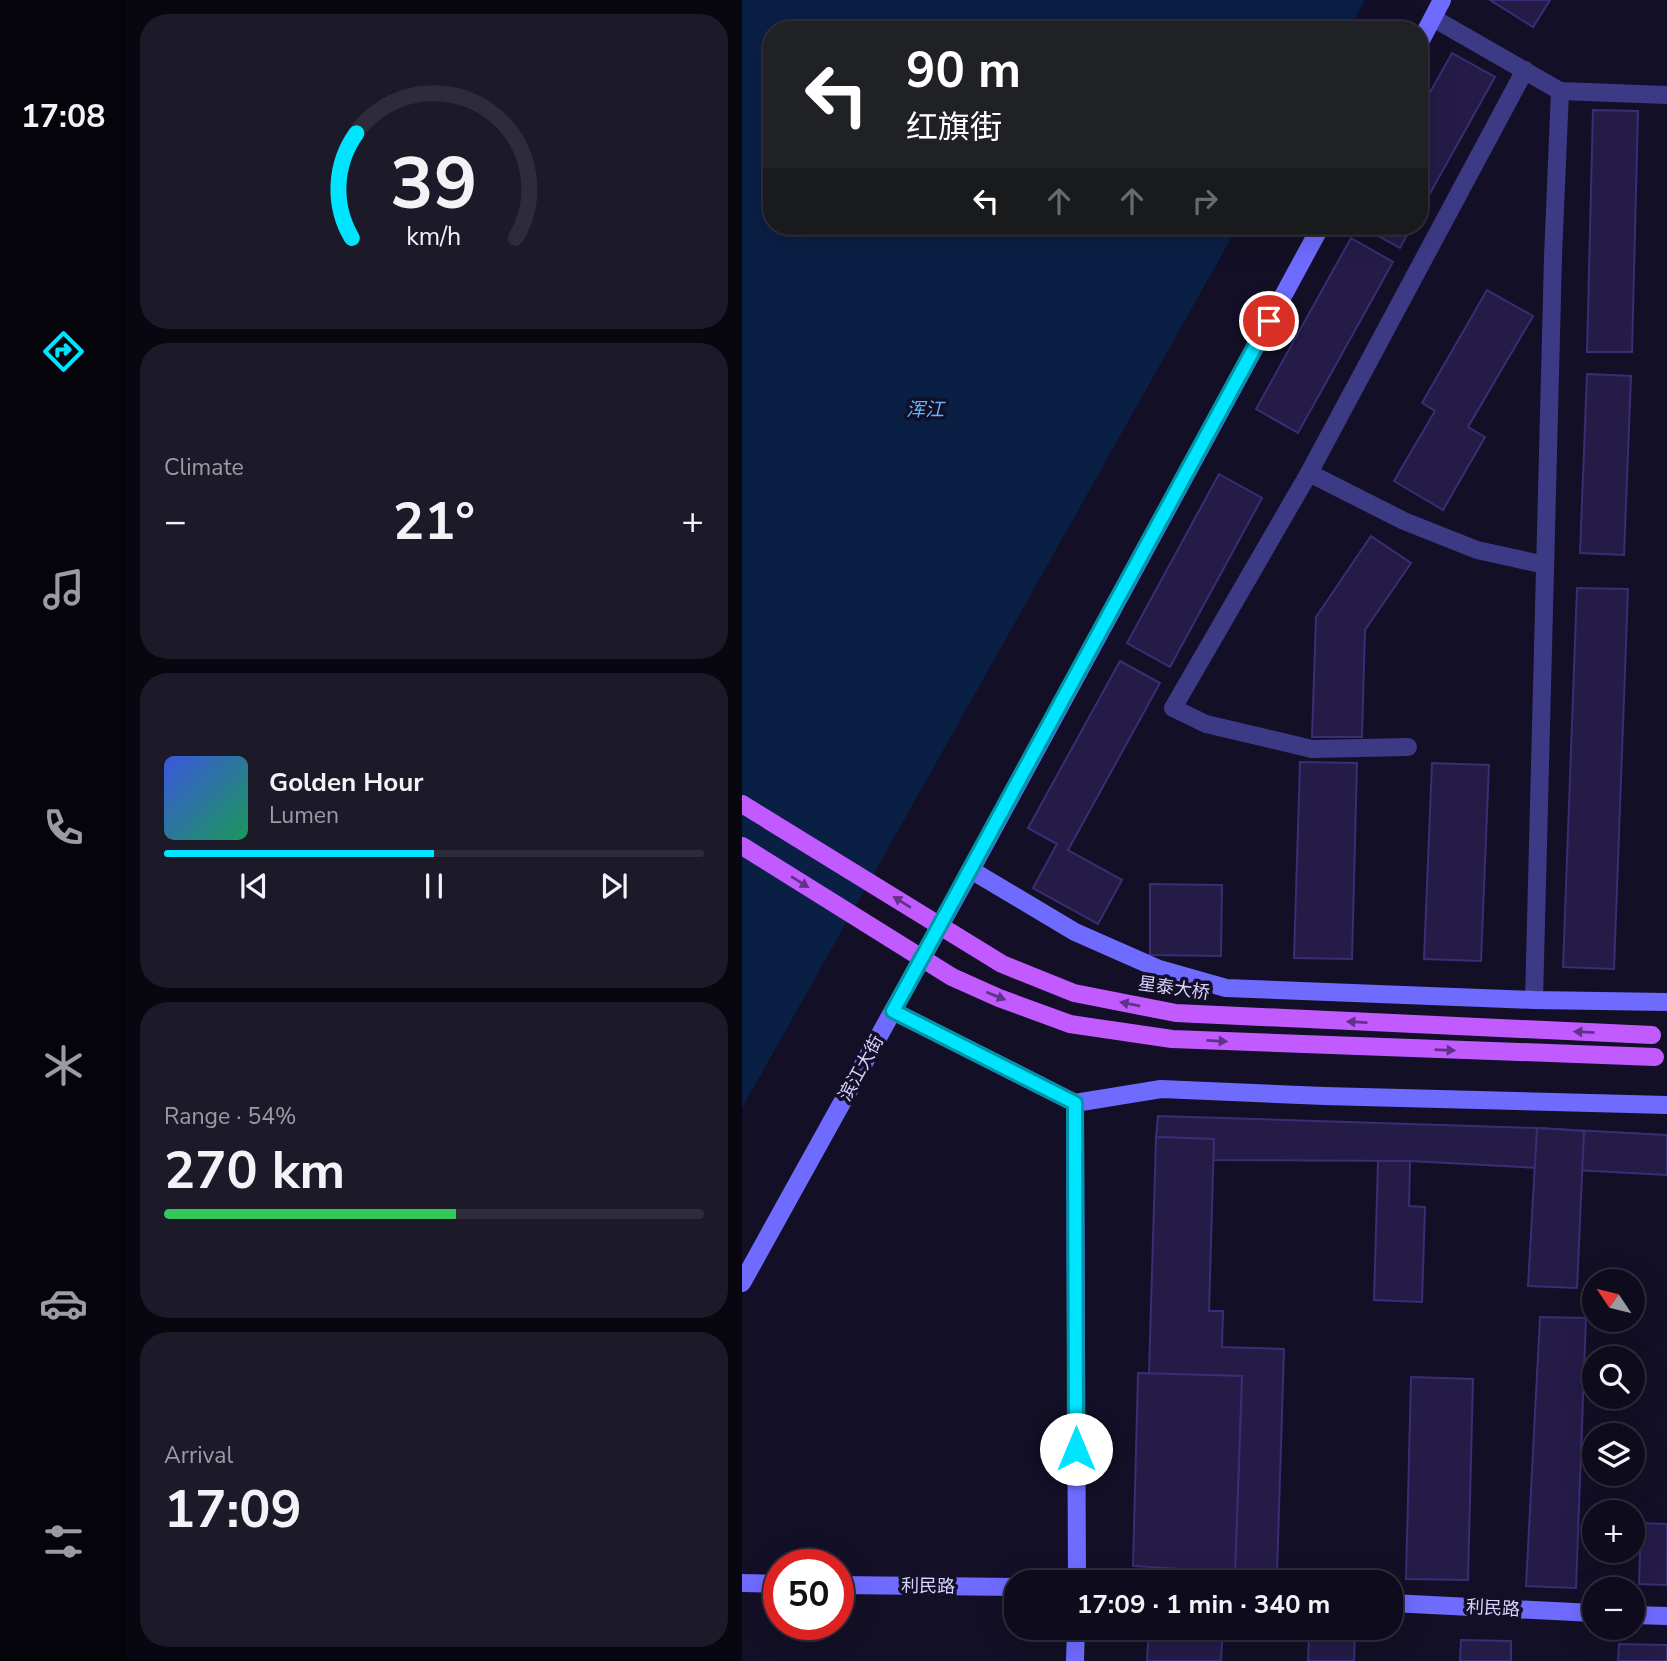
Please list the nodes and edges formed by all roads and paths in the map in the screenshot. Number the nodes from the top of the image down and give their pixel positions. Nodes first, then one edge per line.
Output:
1 (1442, 0) edge
2 (1433, 18) junction
3 (1428, 27) edge
4 (1525, 71) junction
5 (1560, 91) junction
6 (1667, 95) edge
7 (1316, 235) edge
8 (1309, 473) junction
9 (1545, 565) junction
10 (1408, 747) dead end
11 (742, 804) edge
12 (742, 846) edge
13 (971, 870) junction
14 (1534, 1000) junction
15 (1667, 1002) edge
16 (893, 1011) junction
17 (1652, 1035) dead end
18 (1654, 1057) dead end
19 (1075, 1103) junction
20 (1667, 1105) edge
21 (742, 1283) edge
22 (1077, 1570) edge
23 (742, 1583) edge
24 (763, 1584) edge
25 (854, 1585) edge
26 (1004, 1587) edge
27 (1403, 1604) edge
28 (1582, 1612) edge
29 (1645, 1615) edge
30 (1667, 1616) edge
31 (1075, 1640) edge
32 (1074, 1661) edge

1 - 2 street
2 - 3 street
2 - 4 street
4 - 5 street
4 - 8 street
5 - 6 street
5 - 9 street
7 - 13 street, 滨江大街
8 - 9 street
8 - 10 street
9 - 14 street
17 -> 11 main road, 星泰大桥, bridge
12 -> 18 main road, bridge
13 - 14 street
13 - 16 street, 滨江大街
14 - 15 street
16 - 19 street
16 - 21 street, 滨江大街
19 - 20 street
19 - 22 street
23 - 24 street
25 - 26 street, 利民路
27 - 28 street, 利民路
29 - 30 street
31 - 32 street

